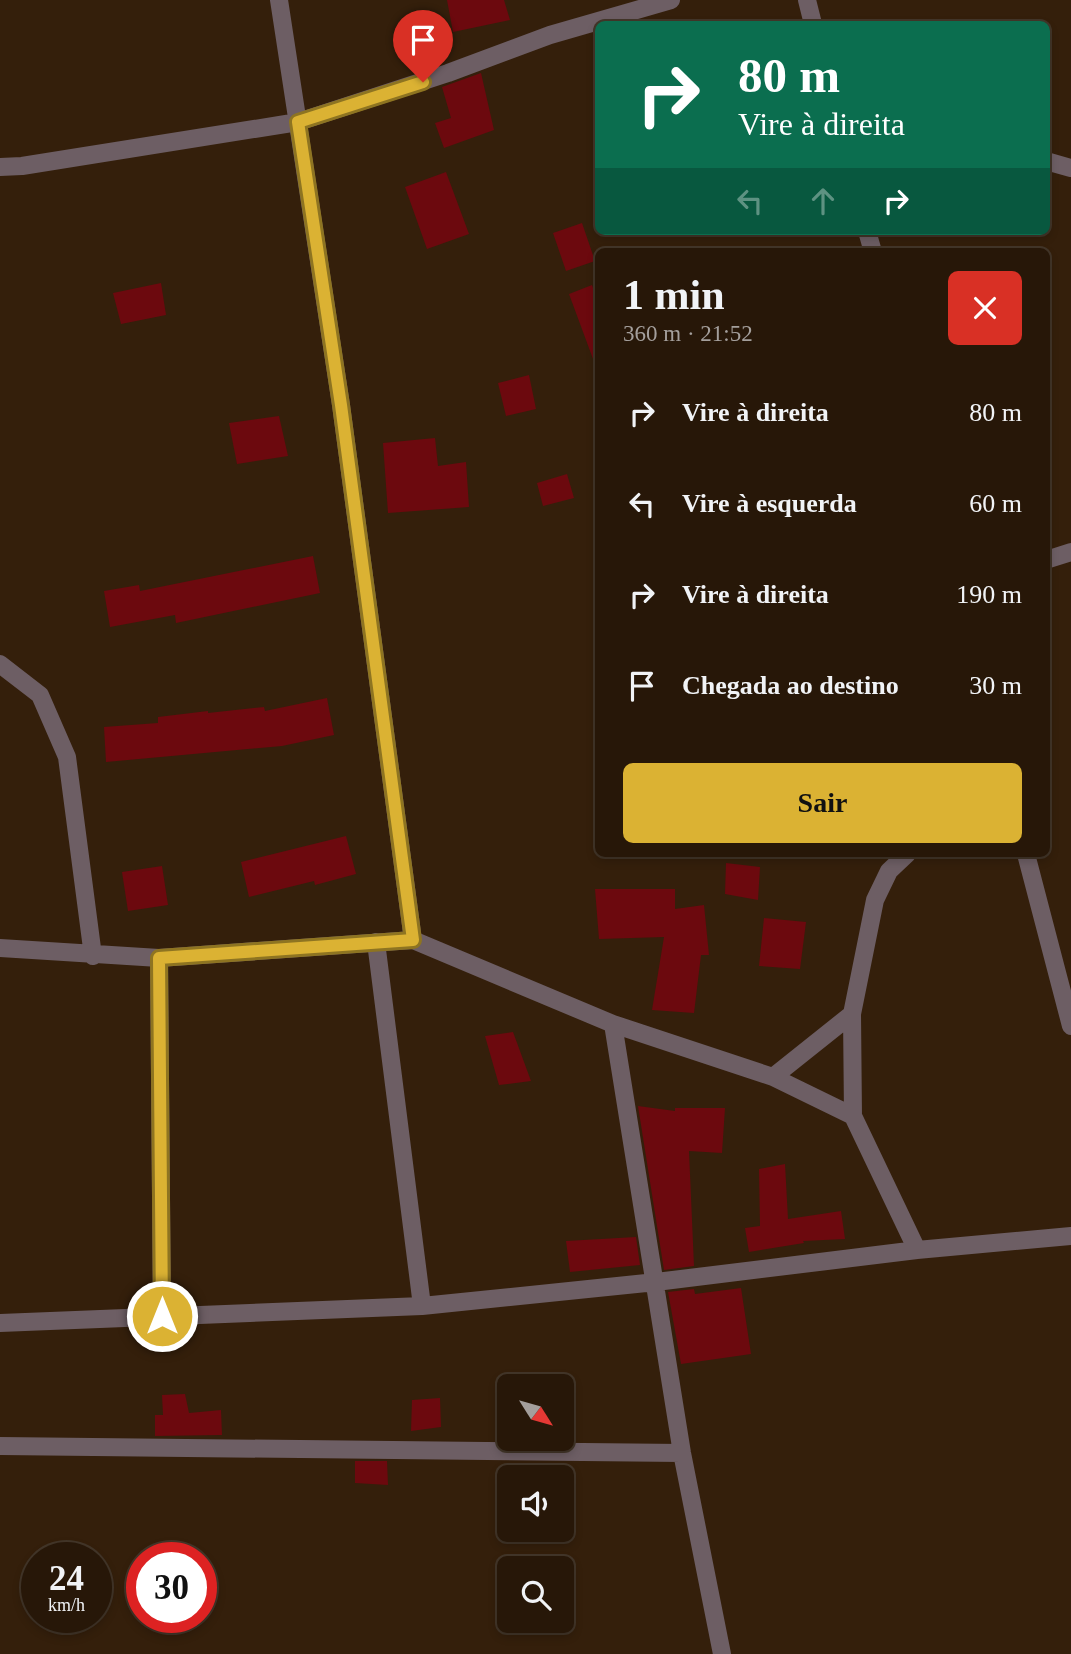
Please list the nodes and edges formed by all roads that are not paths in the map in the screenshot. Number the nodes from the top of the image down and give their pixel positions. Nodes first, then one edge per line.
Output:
1 (279, 0) edge
2 (671, 0) edge
3 (807, 0) edge
4 (598, 21) edge
5 (812, 21) edge
6 (595, 22) edge
7 (298, 122) junction
8 (1050, 162) edge
9 (0, 167) edge
10 (1071, 168) edge
11 (1071, 552) edge
12 (1050, 559) edge
13 (0, 664) edge
14 (904, 857) edge
15 (1027, 857) edge
16 (413, 940) junction
17 (376, 942) junction
18 (0, 948) edge
19 (93, 956) junction
20 (159, 958) junction
21 (852, 1014) junction
22 (612, 1024) junction
23 (1071, 1026) edge
24 (773, 1077) junction
25 (853, 1116) junction
26 (1071, 1236) edge
27 (917, 1250) junction
28 (656, 1282) junction
29 (422, 1306) junction
30 (162, 1316) junction
31 (0, 1323) edge
32 (0, 1446) edge
33 (681, 1453) junction
34 (722, 1654) edge

1 - 7 street
2 - 4 street
3 - 5 street
6 - 7 street
7 - 9 street
7 - 16 street
8 - 10 street
11 - 12 street
13 - 19 street
14 - 21 street
15 - 23 street
16 - 17 street
16 - 22 street
17 - 20 street
17 - 29 street
18 - 19 street
19 - 20 street
20 - 30 street
21 - 24 street
21 - 25 street
22 - 24 street
22 - 28 street
24 - 25 street
25 - 27 street
26 - 27 street
27 - 28 street
28 - 29 street
28 - 33 street
29 - 30 street
30 - 31 street
32 - 33 street
33 - 34 street

